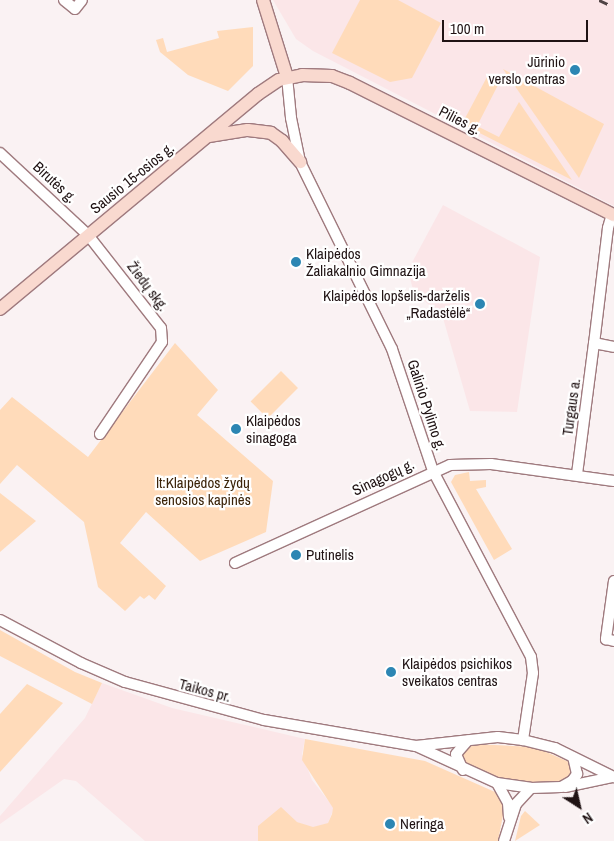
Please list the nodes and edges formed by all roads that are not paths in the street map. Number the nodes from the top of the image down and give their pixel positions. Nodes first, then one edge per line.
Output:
1 (64, 0) edge
2 (82, 0) edge
3 (263, 0) edge
4 (287, 77) junction
5 (209, 136) junction
6 (0, 153) edge
7 (300, 162) junction
8 (613, 215) edge
9 (88, 235) junction
10 (0, 309) edge
11 (594, 343) junction
12 (614, 346) edge
13 (100, 434) dead end
14 (432, 471) junction
15 (577, 474) junction
16 (614, 481) edge
17 (235, 563) dead end
18 (614, 581) edge
19 (0, 620) edge
20 (610, 640) edge
21 (468, 740) junction
22 (523, 740) junction
23 (416, 746) junction
24 (573, 757) junction
25 (463, 770) junction
26 (613, 777) edge
27 (497, 783) junction
28 (561, 787) junction
29 (532, 788) junction
30 (510, 822) junction
31 (504, 841) edge

1 - 2 street
3 - 4 main road
4 - 5 main road, Sausio 15-osios g.
4 - 7 street, Galinio Pylimo g.
4 - 8 main road, Pilies g.
5 - 7 main road
5 - 9 main road, Sausio 15-osios g.
6 - 9 street, Birutės g.
7 - 14 street, Galinio Pylimo g.
8 - 11 street, Turgaus a.
9 - 10 main road, Sausio 15-osios g.
9 - 13 street, Žiedų skg.
11 - 12 street
11 - 15 street, Turgaus a.
14 - 15 street, Sinagogų g.
14 - 17 street, Sinagogų g.
14 - 22 street, Galinio Pylimo g.
15 - 16 street, Sinagogų g.
18 - 20 street
19 - 23 street, Taikos pr.
21 - 22 street, Taikos pr.
21 - 23 street, Taikos pr.
21 - 25 street
22 - 24 street, Taikos pr.
23 - 25 street, Taikos pr.
24 - 26 street, Taikos pr.
24 - 28 street
25 - 27 street, Taikos pr.
26 - 28 street, Taikos pr.
27 - 29 street, Taikos pr.
27 - 30 street
28 - 29 street, Taikos pr.
29 - 30 street
30 - 31 street

